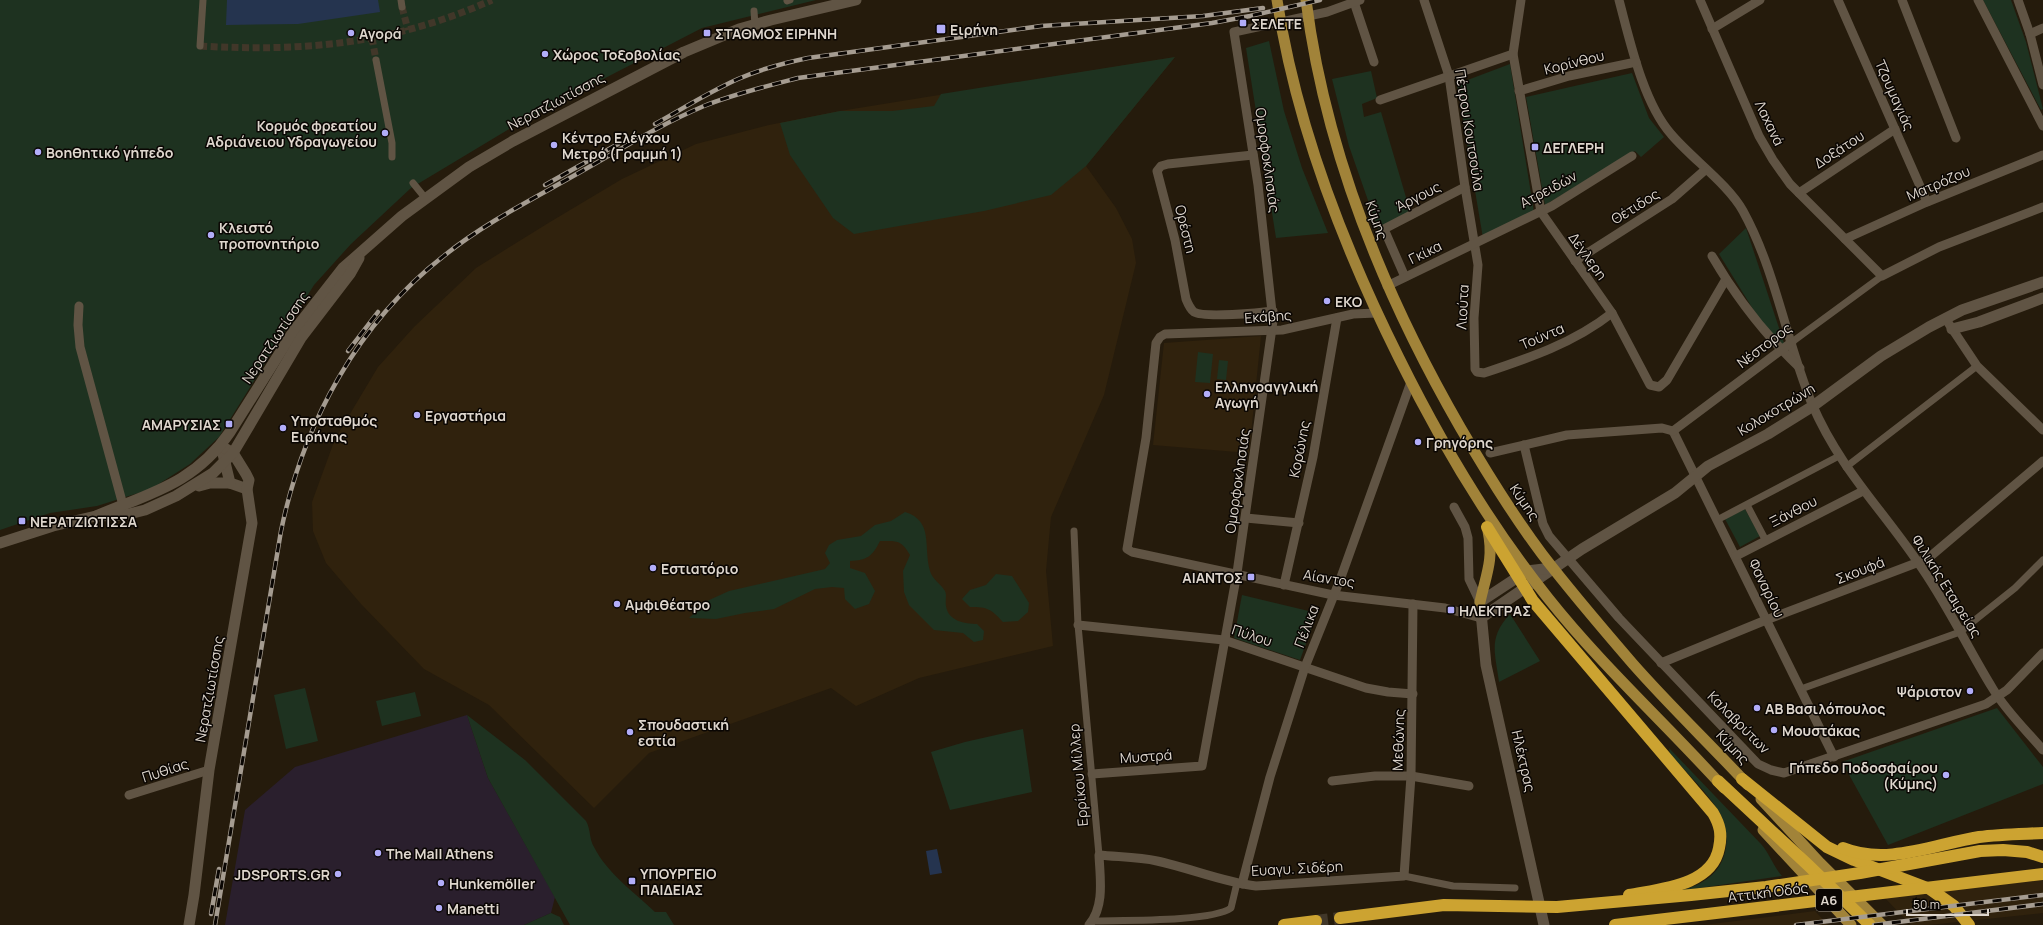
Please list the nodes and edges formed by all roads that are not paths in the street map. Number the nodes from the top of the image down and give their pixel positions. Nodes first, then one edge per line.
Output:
1 (203, 0) edge
2 (856, 0) edge
3 (1271, 0) edge
4 (1277, 0) edge
5 (1307, 0) edge
6 (1424, 0) edge
7 (1520, 0) edge
8 (1618, 0) edge
9 (1700, 0) edge
10 (1760, 0) edge
11 (1838, 0) edge
12 (1902, 0) edge
13 (1978, 0) edge
14 (2018, 0) edge
15 (1357, 1) edge
16 (754, 10) dead end
17 (1281, 23) junction
18 (755, 24) junction
19 (2043, 28) edge
20 (1712, 29) junction
21 (2030, 34) junction
22 (200, 46) dead end
23 (1513, 54) junction
24 (376, 60) tunnel mouth
25 (1374, 62) dead end
26 (1636, 62) junction
27 (1449, 76) junction
28 (2043, 85) edge
29 (1519, 91) junction
30 (1380, 100) dead end
31 (2043, 126) edge
32 (1895, 129) junction
33 (1956, 138) dead end
34 (1253, 155) junction
35 (2043, 155) edge
36 (1632, 156) dead end
37 (392, 157) dead end
38 (1705, 170) junction
39 (413, 183) dead end
40 (1465, 187) junction
41 (1798, 192) junction
42 (426, 199) junction
43 (1927, 202) junction
44 (2043, 207) edge
45 (1540, 212) junction
46 (1845, 239) junction
47 (1475, 243) junction
48 (362, 253) junction
49 (1712, 256) dead end
50 (1575, 261) junction
51 (1882, 276) junction
52 (1405, 277) junction
53 (1726, 279) junction
54 (2043, 282) edge
55 (1387, 286) junction
56 (2043, 298) edge
57 (79, 306) dead end
58 (1273, 311) junction
59 (1376, 313) junction
60 (1612, 313) junction
61 (1337, 318) junction
62 (1945, 318) junction
63 (1952, 330) junction
64 (1271, 331) junction
65 (1792, 342) junction
66 (1780, 350) junction
67 (1977, 366) junction
68 (1801, 369) junction
69 (1477, 372) joint
70 (1411, 382) junction
71 (1813, 406) junction
72 (2043, 430) edge
73 (1673, 431) junction
74 (1524, 445) junction
75 (221, 446) junction
76 (1490, 453) dead end
77 (1839, 456) junction
78 (229, 457) junction
79 (2043, 461) edge
80 (1846, 467) junction
81 (1695, 475) junction
82 (230, 483) junction
83 (246, 489) junction
84 (187, 490) junction
85 (1863, 491) junction
86 (1473, 492) junction
87 (123, 505) junction
88 (1747, 505) junction
89 (1454, 506) dead end
90 (96, 516) junction
91 (1246, 518) junction
92 (1717, 520) junction
93 (1299, 523) junction
94 (1487, 527) junction
95 (1074, 531) dead end
96 (1129, 531) joint
97 (1766, 541) junction
98 (0, 543) edge
99 (1736, 556) junction
100 (1567, 559) junction
101 (2043, 560) edge
102 (1919, 562) junction
103 (1554, 568) junction
104 (1237, 573) junction
105 (1522, 574) junction
106 (1535, 581) junction
107 (1284, 585) junction
108 (1524, 588) junction
109 (1333, 595) junction
110 (1480, 602) junction
111 (1414, 604) junction
112 (1481, 618) junction
113 (1766, 620) junction
114 (1078, 625) junction
115 (1960, 632) junction
116 (1224, 640) junction
117 (2043, 653) edge
118 (1662, 663) junction
119 (1305, 667) junction
120 (1801, 689) junction
121 (1413, 694) junction
122 (1998, 697) junction
123 (2043, 750) edge
124 (1834, 757) junction
125 (1202, 766) joint
126 (209, 770) junction
127 (1092, 774) junction
128 (1411, 776) junction
129 (1742, 779) junction
130 (1332, 781) dead end
131 (1718, 781) junction
132 (1469, 786) dead end
133 (129, 795) dead end
134 (1804, 829) junction
135 (2043, 833) edge
136 (1099, 855) junction
137 (2043, 857) edge
138 (1814, 864) junction
139 (2043, 874) edge
140 (1404, 876) junction
141 (1240, 884) junction
142 (1515, 888) dead end
143 (194, 895) junction
144 (1595, 904) junction
145 (1340, 918) tunnel mouth
146 (1316, 921) dead end
147 (1091, 923) edge
148 (184, 925) edge
149 (189, 925) edge
150 (1284, 925) edge
151 (1544, 925) edge
152 (1615, 925) edge
153 (1851, 925) edge
154 (1870, 925) edge
155 (1882, 925) edge
156 (1969, 925) edge

1 - 22 street
2 - 18 street, Νερατζιωτίσσης
3 - 17 main road
4 - 17 main road
5 - 55 main road, Κύμης
6 - 27 street, Πέτρου Κουτσούλα
7 - 23 street, Δέγλερη
8 - 26 street, Φιλικής Εταιρείας
9 - 20 street, Λαχανά
10 - 20 street
11 - 32 street, Τζουμαγιάς
12 - 33 street
13 - 31 street
14 - 21 street
15 - 25 street
15 - 34 street, Ομορφοκλησιάς
16 - 18 street
17 - 59 main road
18 - 42 street, Νερατζιωτίσσης
19 - 21 street
20 - 41 street, Λαχανά
21 - 28 street
23 - 27 street
23 - 29 street, Δέγλερη
24 - 37 street
26 - 29 street, Κορίνθου
26 - 38 street, Φιλικής Εταιρείας
27 - 30 street
27 - 40 street, Πέτρου Κουτσούλα
29 - 45 street, Δέγλερη
32 - 41 street, Δοξάτου
32 - 43 street, Τζουμαγιάς
34 - 58 street, Ομορφοκλησιάς
34 - 58 street, Ορέστη
35 - 43 street, Ματρόζου
36 - 45 street, Ατρειδών
38 - 50 street, Θέτιδος
38 - 65 street, Φιλικής Εταιρείας
39 - 42 street
40 - 47 street, Πέτρου Κουτσούλα
40 - 52 street, Άργους
41 - 46 street, Λαχανά
42 - 48 street, Νερατζιωτίσσης
43 - 46 street, Ματρόζου
44 - 51 street, Νέστορος
45 - 47 street, Ατρειδών
45 - 50 street, Δέγλερη
46 - 51 street, Λαχανά
47 - 52 street, Γκίκα
47 - 69 street, Λιούτα
48 - 75 street, Νερατζιωτίσσης
48 - 78 street, Νερατζιωτίσσης
49 - 53 street, Φιλικής Εταιρείας
50 - 60 street, Δέγλερη
51 - 65 street, Νέστορος
52 - 55 street, Γκίκα
53 - 60 street, Δέγλερη
53 - 66 street, Φιλικής Εταιρείας
54 - 62 street, Κολοκοτρώνη
55 - 103 main road, Κύμης
56 - 63 street
57 - 87 street
58 - 64 street, Ομορφοκλησιάς
59 - 61 street, Εκάβης
59 - 70 main road
60 - 69 street, Τούντα
61 - 64 street, Εκάβης
61 - 93 street, Κορώνης
62 - 63 street
62 - 71 street, Κολοκοτρώνη
63 - 67 street
64 - 91 street, Ομορφοκλησιάς
64 - 96 street, Εκάβης
65 - 66 street, Νέστορος
65 - 68 street, Φιλικής Εταιρείας
66 - 68 street, Φιλικής Εταιρείας
66 - 73 street, Νέστορος
67 - 72 street
67 - 80 street
68 - 71 street, Φιλικής Εταιρείας
70 - 86 main road
70 - 109 street, Πέλικα
71 - 77 street, Φιλικής Εταιρείας
71 - 81 street, Κολοκοτρώνη
73 - 74 street
73 - 81 street, Φαναρίου
74 - 76 street
74 - 100 street, Καλαβρύτων
75 - 78 street, Νερατζιωτίσσης
75 - 87 street
77 - 80 street, Φιλικής Εταιρείας
77 - 88 street
78 - 82 street, Νερατζιωτίσσης
78 - 83 street, Νερατζιωτίσσης
78 - 84 street, Νερατζιωτίσσης
79 - 102 street, Σκουφά
80 - 85 street, Φιλικής Εταιρείας
81 - 92 street, Φαναρίου
81 - 100 street, Κολοκοτρώνη
82 - 83 street
82 - 84 street
83 - 126 street, Νερατζιωτίσσης
84 - 90 street, Νερατζιωτίσσης
85 - 97 street, Ξάνθου
85 - 102 street, Φιλικής Εταιρείας
86 - 94 main road
86 - 105 main road
87 - 90 street
88 - 92 street
88 - 97 street
89 - 110 street
90 - 98 street
91 - 93 street
91 - 104 street, Ομορφοκλησιάς
92 - 99 street, Φαναρίου
93 - 107 street, Κορώνης
94 - 105 highway
94 - 110 main road
95 - 114 street, Ερρίκου Μίλλερ
96 - 104 street, Αίαντος
97 - 99 street, Ξάνθου
99 - 113 street, Φαναρίου
100 - 103 street, Κολοκοτρώνη
100 - 118 street, Καλαβρύτων
101 - 115 street
102 - 113 street, Σκουφά
102 - 115 street, Φιλικής Εταιρείας
103 - 105 street
103 - 106 street, Κολοκοτρώνη
103 - 129 main road, Κύμης
104 - 107 street, Αίαντος
104 - 116 street, Ομορφοκλησιάς
105 - 106 main road
105 - 108 highway
105 - 110 street
106 - 108 street
106 - 131 main road
107 - 109 street, Αίαντος
108 - 112 street
108 - 144 highway
109 - 111 street, Αίαντος
109 - 119 street, Πέλικα
110 - 112 street, Ηλέκτρας
111 - 112 street, Αίαντος
111 - 121 street, Μεθώνης
112 - 151 street, Ηλέκτρας
113 - 118 street, Σκουφά
113 - 120 street, Φαναρίου
114 - 116 street, Πύλου
114 - 127 street, Ερρίκου Μίλλερ
115 - 120 street
115 - 122 street, Φιλικής Εταιρείας
116 - 119 street, Πύλου
116 - 125 street, Ομορφοκλησιάς
117 - 122 street, Καλαβρύτων
118 - 124 street, Καλαβρύτων
119 - 121 street, Πύλου
119 - 141 street, Πέλικα
120 - 124 street, Φαναρίου
121 - 128 street, Μεθώνης
122 - 123 street, Φιλικής Εταιρείας
122 - 124 street, Καλαβρύτων
125 - 127 street, Μυστρά
126 - 133 street, Πυθίας
126 - 143 street, Νερατζιωτίσσης
127 - 136 street, Ερρίκου Μίλλερ
128 - 130 street
128 - 132 street
128 - 140 street, Μεθώνης
129 - 134 highway
129 - 138 main road, Κύμης
131 - 138 highway
131 - 153 main road
134 - 135 highway
134 - 156 highway
136 - 141 street, Ευαγυ. Σιδέρη
136 - 147 street, Ερρίκου Μίλλερ
137 - 144 highway
138 - 154 highway
138 - 155 main road, Κύμης
139 - 152 highway, Αττική Οδός / Α6
140 - 141 street, Ευαγυ. Σιδέρη
140 - 142 street
141 - 147 street
143 - 148 street, Νερατζιωτίσσης
143 - 149 street, Νερατζιωτίσσης
144 - 145 highway
146 - 150 highway

